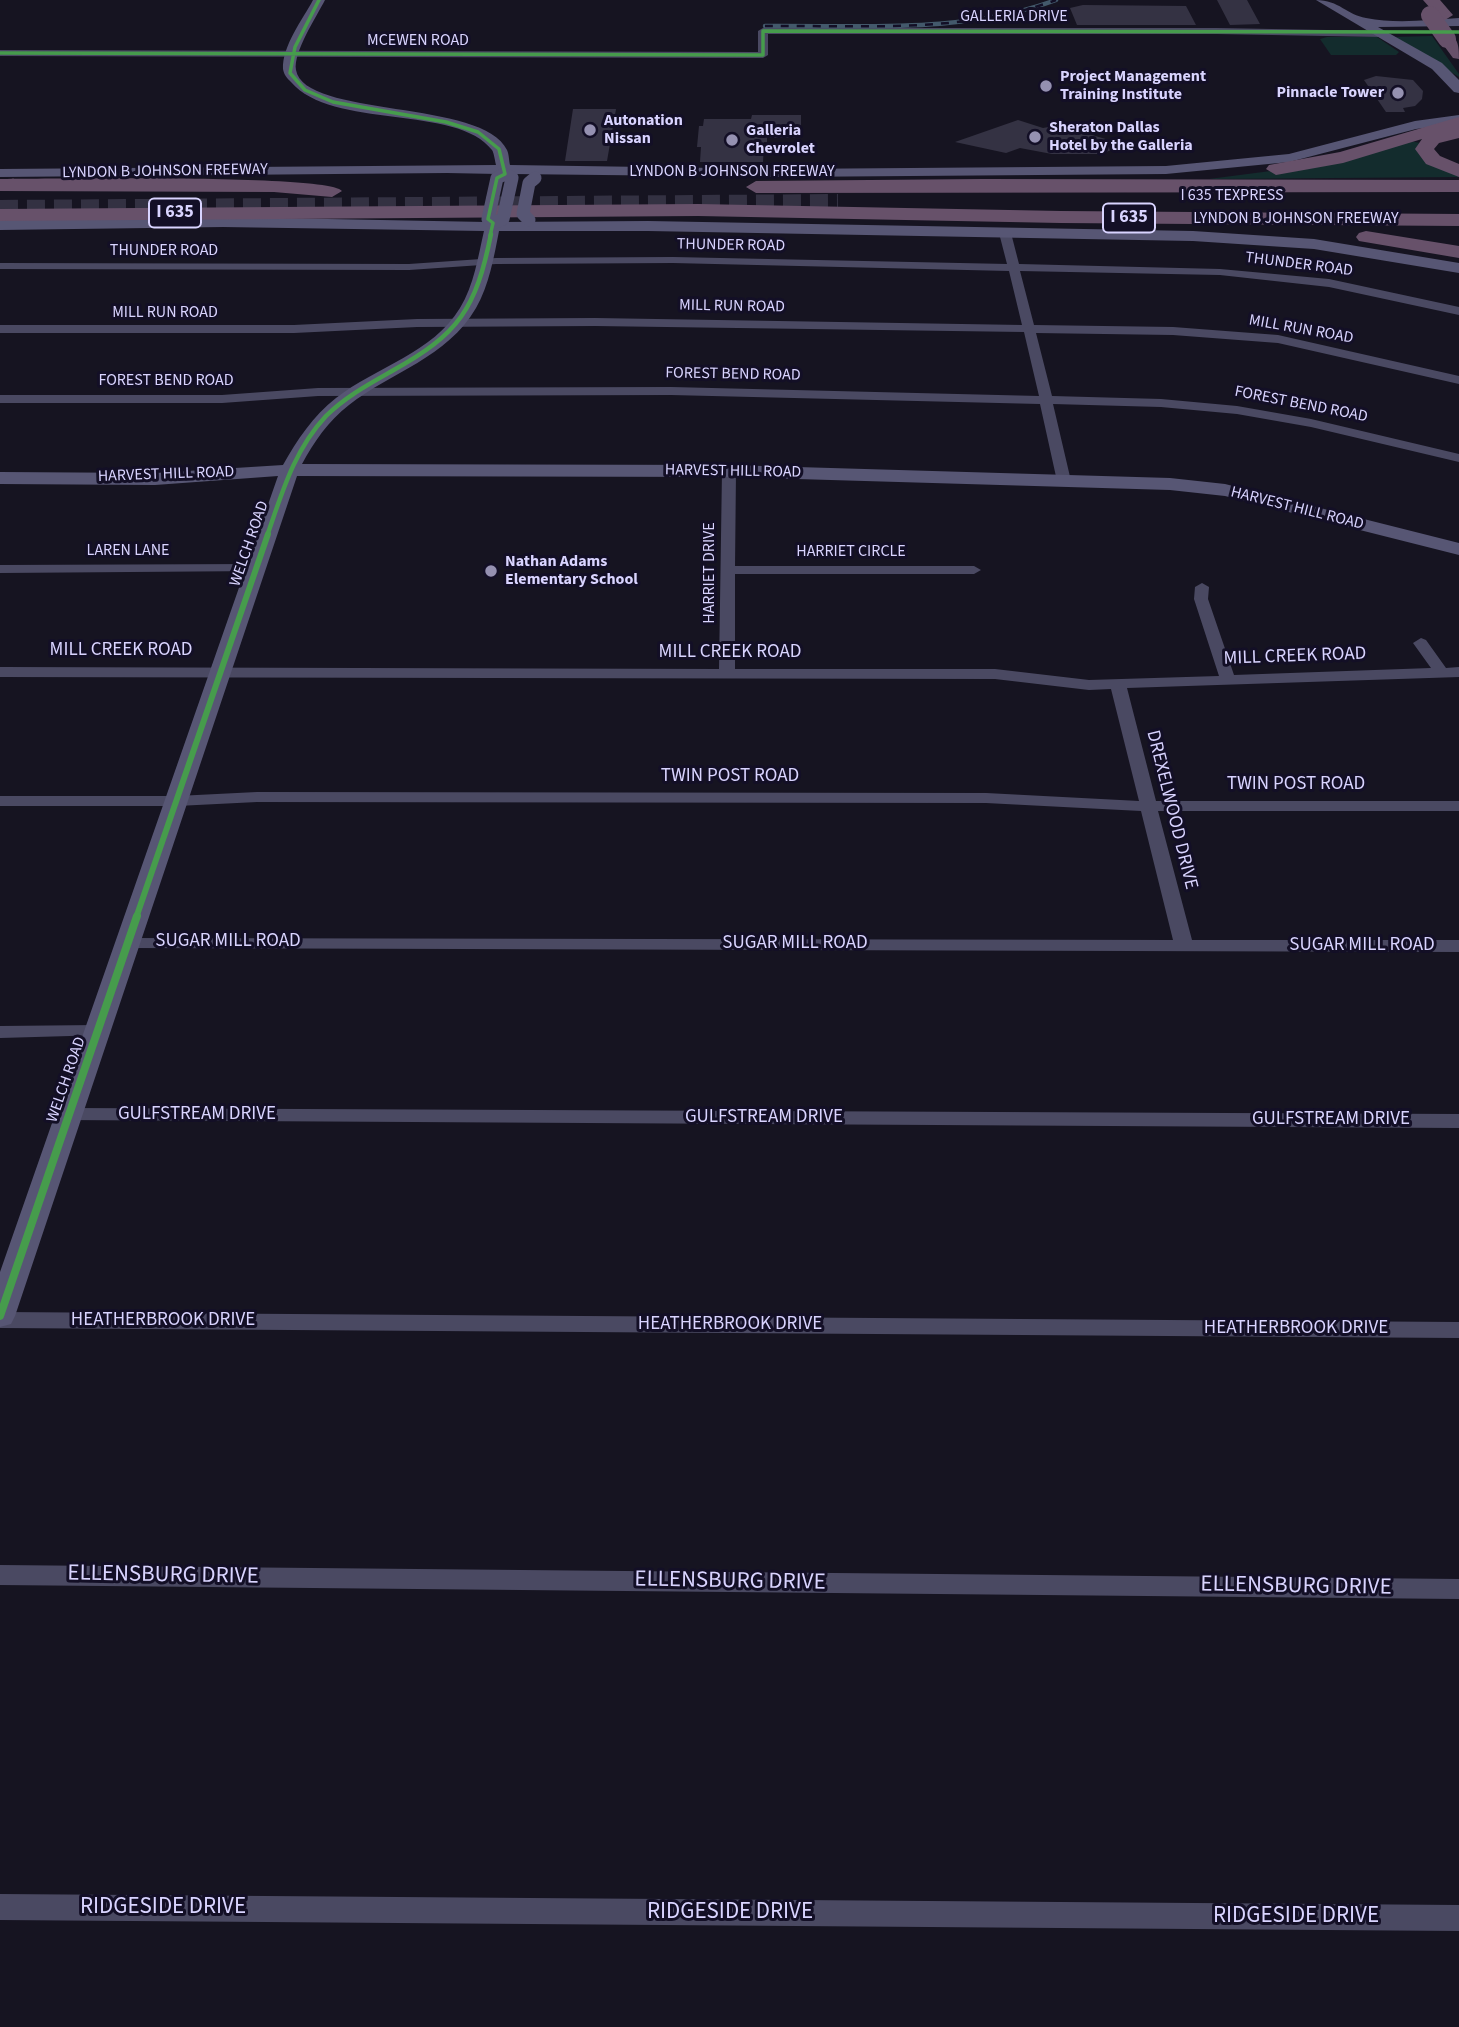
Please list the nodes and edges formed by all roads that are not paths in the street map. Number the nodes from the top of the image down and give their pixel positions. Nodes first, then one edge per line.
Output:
1 (319, 0) edge
2 (1322, 0) edge
3 (1416, 0) edge
4 (1441, 13) edge
5 (1354, 18) junction
6 (1328, 29) junction
7 (811, 31) joint
8 (1217, 31) junction
9 (1378, 32) junction
10 (1456, 33) edge
11 (0, 52) edge
12 (293, 54) junction
13 (1459, 54) edge
14 (1459, 89) edge
15 (1459, 120) edge
16 (1459, 132) edge
17 (447, 169) junction
18 (323, 170) junction
19 (587, 170) junction
20 (1459, 171) edge
21 (505, 172) junction
22 (0, 173) edge
23 (0, 179) edge
24 (1459, 179) edge
25 (0, 185) edge
26 (479, 185) junction
27 (984, 185) junction
28 (549, 186) junction
29 (1217, 186) junction
30 (1459, 186) edge
31 (0, 196) edge
32 (1459, 197) edge
33 (343, 198) junction
34 (1459, 205) edge
35 (800, 211) junction
36 (0, 215) edge
37 (1459, 222) edge
38 (537, 223) junction
39 (0, 225) edge
40 (493, 225) junction
41 (1244, 225) junction
42 (420, 227) junction
43 (1005, 233) junction
44 (1116, 234) junction
45 (1459, 252) edge
46 (484, 262) junction
47 (0, 266) edge
48 (1013, 267) junction
49 (1459, 268) edge
50 (1459, 311) edge
51 (459, 322) junction
52 (0, 329) edge
53 (1029, 329) junction
54 (1459, 380) edge
55 (358, 391) junction
56 (0, 399) edge
57 (1046, 399) junction
58 (1459, 458) edge
59 (290, 470) junction
60 (729, 471) junction
61 (0, 478) edge
62 (1064, 481) junction
63 (1459, 549) edge
64 (256, 568) junction
65 (0, 569) edge
66 (728, 570) junction
67 (974, 570) dead end
68 (1202, 587) dead end
69 (1421, 643) dead end
70 (0, 672) edge
71 (220, 672) junction
72 (1441, 672) junction
73 (1459, 672) edge
74 (727, 674) junction
75 (1228, 680) junction
76 (1118, 685) junction
77 (0, 801) edge
78 (177, 801) junction
79 (1147, 806) junction
80 (1459, 806) edge
81 (130, 942) junction
82 (1184, 946) junction
83 (1459, 946) edge
84 (99, 1031) junction
85 (0, 1032) edge
86 (70, 1115) junction
87 (1459, 1121) edge
88 (0, 1318) edge
89 (1459, 1330) edge
90 (0, 1575) edge
91 (1459, 1589) edge
92 (0, 1907) edge
93 (1459, 1918) edge

1 - 12 main road
2 - 5 main road
3 - 4 highway
4 - 5 main road
4 - 10 highway, bridge
5 - 6 main road
5 - 9 main road
6 - 8 street, GALLERIA DRIVE
6 - 9 street, GALLERIA DRIVE
7 - 8 street, GALLERIA DRIVE
7 - 12 street, MCEWEN ROAD
8 - 9 street, GALLERIA DRIVE
9 - 10 main road
9 - 14 main road
10 - 13 highway
11 - 12 street, MCEWEN ROAD
12 - 21 street, WELCH ROAD
15 - 19 main road, LYNDON B JOHNSON FREEWAY
15 - 27 highway
16 - 20 highway
17 - 18 main road, LYNDON B JOHNSON FREEWAY
17 - 21 main road, LYNDON B JOHNSON FREEWAY
17 - 26 main road
18 - 22 main road, LYNDON B JOHNSON FREEWAY
18 - 23 main road
19 - 21 main road, LYNDON B JOHNSON FREEWAY
19 - 28 main road
21 - 40 main road, WELCH ROAD, bridge
24 - 29 highway
25 - 33 highway
26 - 28 highway, LYNDON B JOHNSON FREEWAY / I 635
26 - 42 main road
27 - 28 highway, LYNDON B JOHNSON FREEWAY / I 635
27 - 29 highway, LYNDON B JOHNSON FREEWAY / I 635
28 - 38 street, bridge
29 - 30 highway, LYNDON B JOHNSON FREEWAY / I 635
31 - 33 highway, LYNDON B JOHNSON FREEWAY / I 635
32 - 34 highway, I 635 TEXPRESS
33 - 35 highway, LYNDON B JOHNSON FREEWAY / I 635
33 - 36 highway, LYNDON B JOHNSON FREEWAY / I 635
33 - 44 highway
35 - 37 highway, LYNDON B JOHNSON FREEWAY / I 635
35 - 41 highway
37 - 41 highway
38 - 40 street, LYNDON B JOHNSON FREEWAY
38 - 43 street, LYNDON B JOHNSON FREEWAY
39 - 42 main road, LYNDON B JOHNSON FREEWAY
40 - 42 main road, LYNDON B JOHNSON FREEWAY
40 - 46 street, WELCH ROAD
41 - 45 highway
43 - 44 main road, LYNDON B JOHNSON FREEWAY
43 - 48 street
44 - 49 main road, LYNDON B JOHNSON FREEWAY
46 - 47 street, THUNDER ROAD
46 - 48 street, THUNDER ROAD
46 - 51 street, WELCH ROAD
48 - 50 street, THUNDER ROAD
48 - 53 street
51 - 52 street, MILL RUN ROAD
51 - 53 street, MILL RUN ROAD
51 - 55 street, WELCH ROAD
53 - 54 street, MILL RUN ROAD
53 - 57 street
55 - 56 street, FOREST BEND ROAD
55 - 57 street, FOREST BEND ROAD
55 - 59 street, WELCH ROAD
57 - 58 street, FOREST BEND ROAD
57 - 62 street
59 - 60 main road, HARVEST HILL ROAD
59 - 61 street, HARVEST HILL ROAD
59 - 64 main road, WELCH ROAD
60 - 62 main road, HARVEST HILL ROAD
60 - 66 street, HARRIET DRIVE
62 - 63 main road, HARVEST HILL ROAD
64 - 65 street, LAREN LANE
64 - 71 main road, WELCH ROAD
66 - 67 street, HARRIET CIRCLE
66 - 74 street, HARRIET DRIVE
68 - 75 street
69 - 72 street
70 - 71 street, MILL CREEK ROAD
71 - 74 street, MILL CREEK ROAD
71 - 78 main road, WELCH ROAD
72 - 73 street, MILL CREEK ROAD
72 - 75 street, MILL CREEK ROAD
74 - 76 street, MILL CREEK ROAD
75 - 76 street, MILL CREEK ROAD
76 - 79 street, DREXELWOOD DRIVE
77 - 78 street, TWIN POST ROAD
78 - 79 street, TWIN POST ROAD
78 - 81 main road, WELCH ROAD
79 - 80 street, TWIN POST ROAD
79 - 82 street, DREXELWOOD DRIVE
81 - 82 street, SUGAR MILL ROAD
81 - 84 main road, WELCH ROAD
82 - 83 street, SUGAR MILL ROAD
84 - 85 street
84 - 86 main road, WELCH ROAD
86 - 87 street, GULFSTREAM DRIVE
86 - 88 main road, WELCH ROAD
88 - 89 street, HEATHERBROOK DRIVE
90 - 91 street, ELLENSBURG DRIVE
92 - 93 street, RIDGESIDE DRIVE

